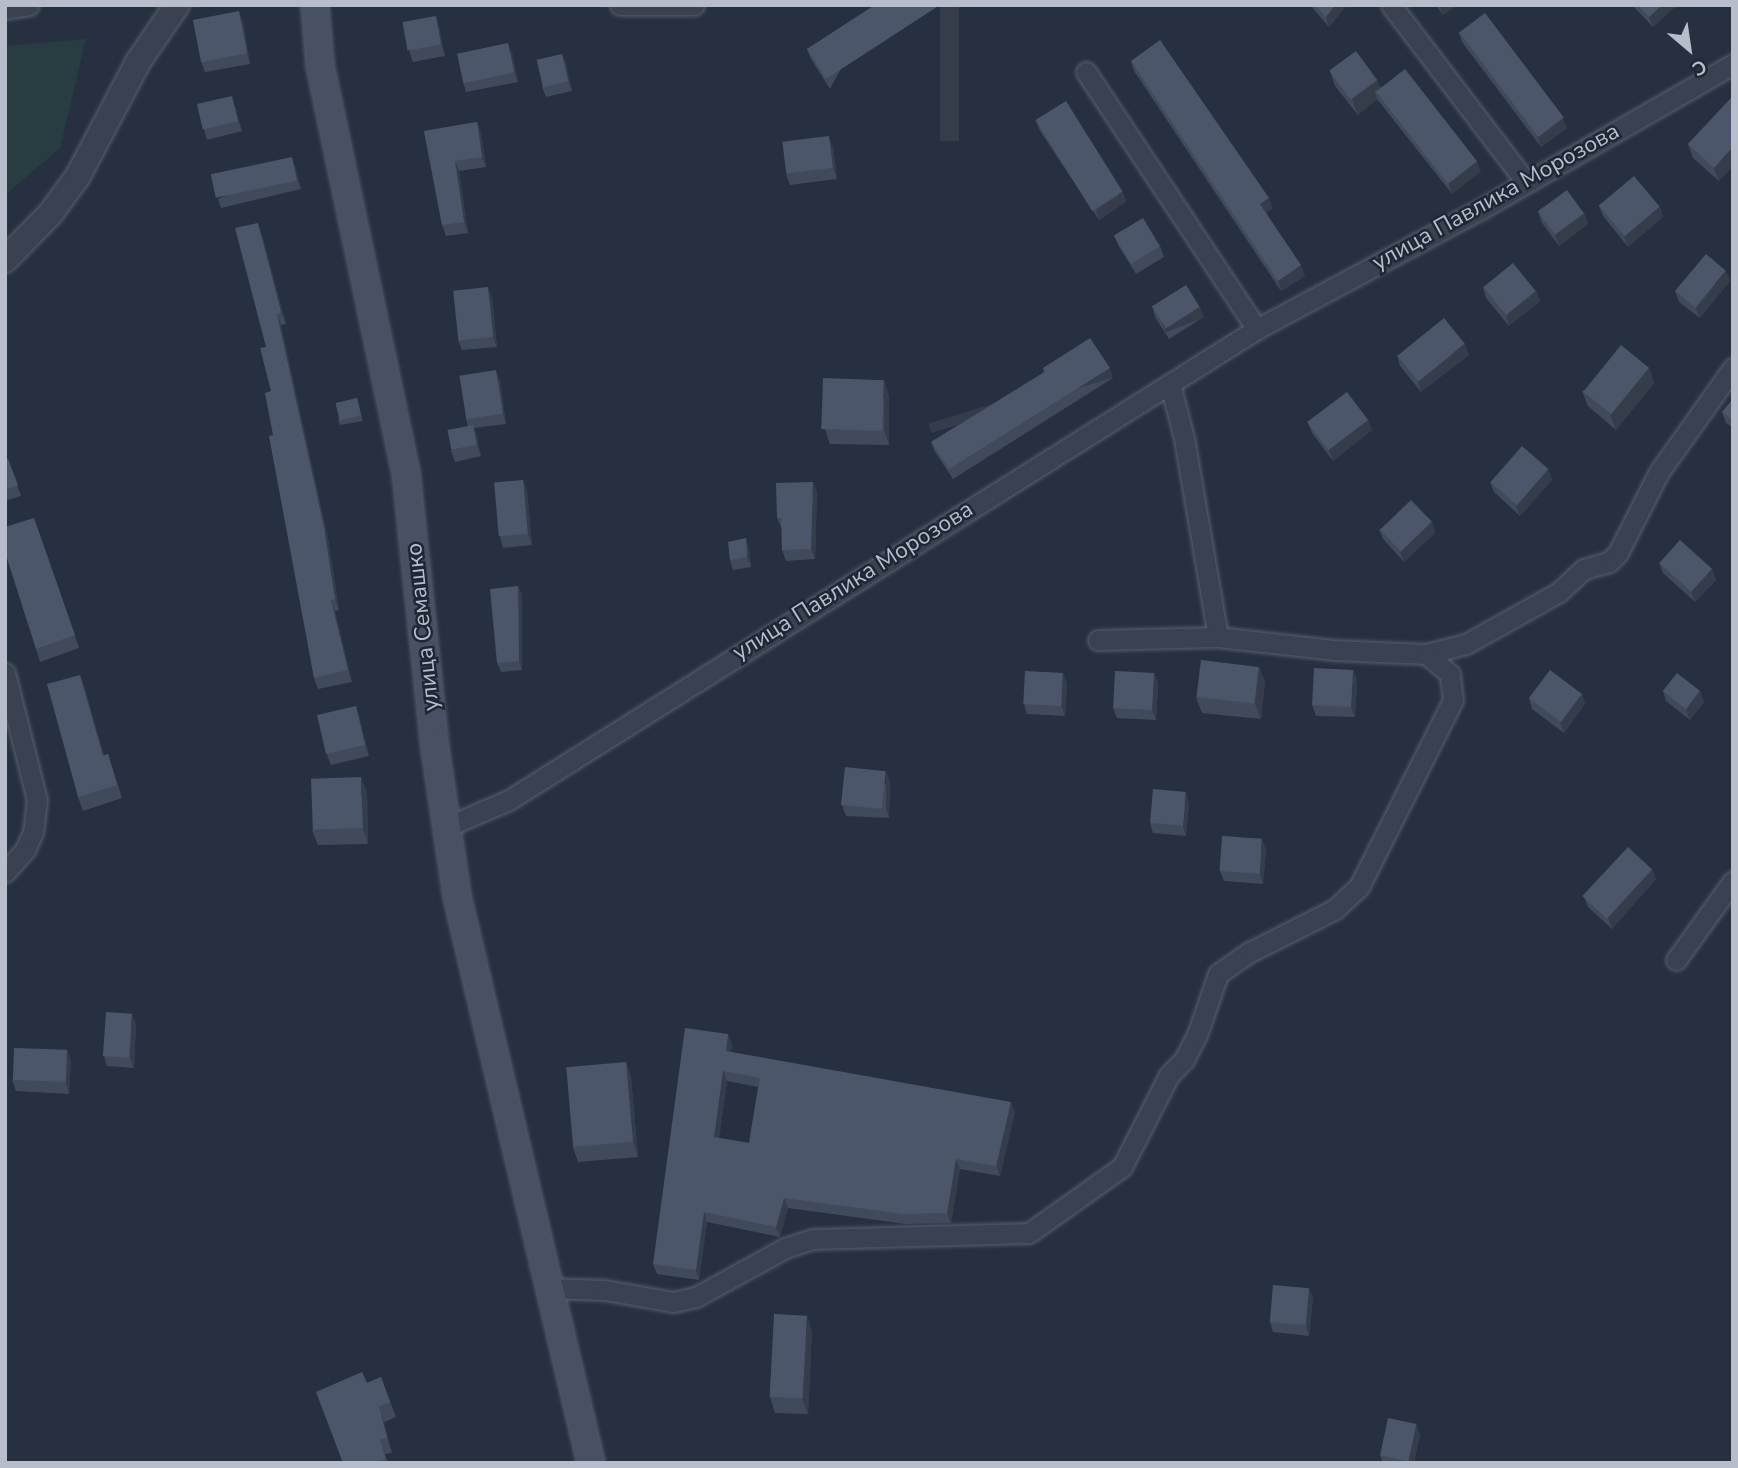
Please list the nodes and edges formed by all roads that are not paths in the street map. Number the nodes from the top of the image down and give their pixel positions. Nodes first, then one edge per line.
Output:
1 (29, 5) edge
2 (177, 5) edge
3 (315, 5) edge
4 (620, 5) edge
5 (694, 5) edge
6 (1391, 5) edge
7 (5, 9) edge
8 (1733, 64) edge
9 (1086, 72) dead end
10 (1525, 181) junction
11 (5, 260) edge
12 (1257, 329) junction
13 (1733, 368) edge
14 (1170, 384) junction
15 (1218, 637) junction
16 (1098, 640) dead end
17 (1466, 644) junction
18 (1426, 654) junction
19 (5, 673) edge
20 (1454, 683) junction
21 (446, 827) junction
22 (5, 872) edge
23 (1733, 881) edge
24 (1676, 960) dead end
25 (546, 1288) junction
26 (590, 1463) edge

1 - 7 street
2 - 11 street
3 - 21 main road, улица Семашко
4 - 5 street
6 - 10 street
8 - 10 street, улица Павлика Морозова
9 - 12 street
10 - 12 street, улица Павлика Морозова
12 - 14 street, улица Павлика Морозова
13 - 17 street
14 - 15 street
14 - 21 street, улица Павлика Морозова
15 - 16 street
15 - 18 street
17 - 18 street
17 - 20 street
18 - 20 street
19 - 22 street
20 - 25 street
21 - 25 main road, улица Семашко
23 - 24 street
25 - 26 main road, улица Семашко

